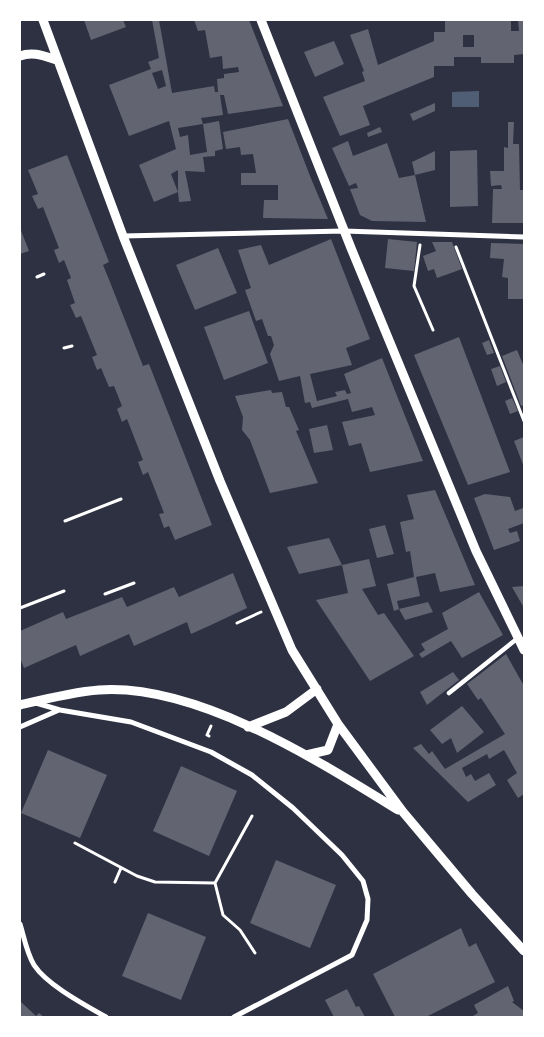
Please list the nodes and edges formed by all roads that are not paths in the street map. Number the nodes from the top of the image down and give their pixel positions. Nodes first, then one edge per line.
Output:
1 (43, 20) edge
2 (261, 20) edge
3 (20, 56) edge
4 (57, 60) junction
5 (344, 231) junction
6 (123, 236) junction
7 (524, 237) edge
8 (518, 638) junction
9 (524, 650) edge
10 (316, 689) junction
11 (449, 693) dead end
12 (34, 702) junction
13 (20, 705) edge
14 (60, 710) junction
15 (338, 724) junction
16 (248, 727) junction
17 (20, 728) edge
18 (306, 755) junction
19 (403, 812) junction
20 (20, 924) edge
21 (524, 951) edge
22 (106, 1017) edge
23 (234, 1017) edge

1 - 4 street
2 - 5 street
3 - 4 street
4 - 6 street
5 - 6 street
5 - 7 street
5 - 8 street
6 - 10 street
8 - 9 street
8 - 11 street
10 - 15 street
10 - 16 street
12 - 13 street
12 - 14 street
12 - 16 street
14 - 17 street
14 - 23 street
15 - 18 street
15 - 19 street
16 - 18 street
18 - 19 street
19 - 21 street
20 - 22 street

